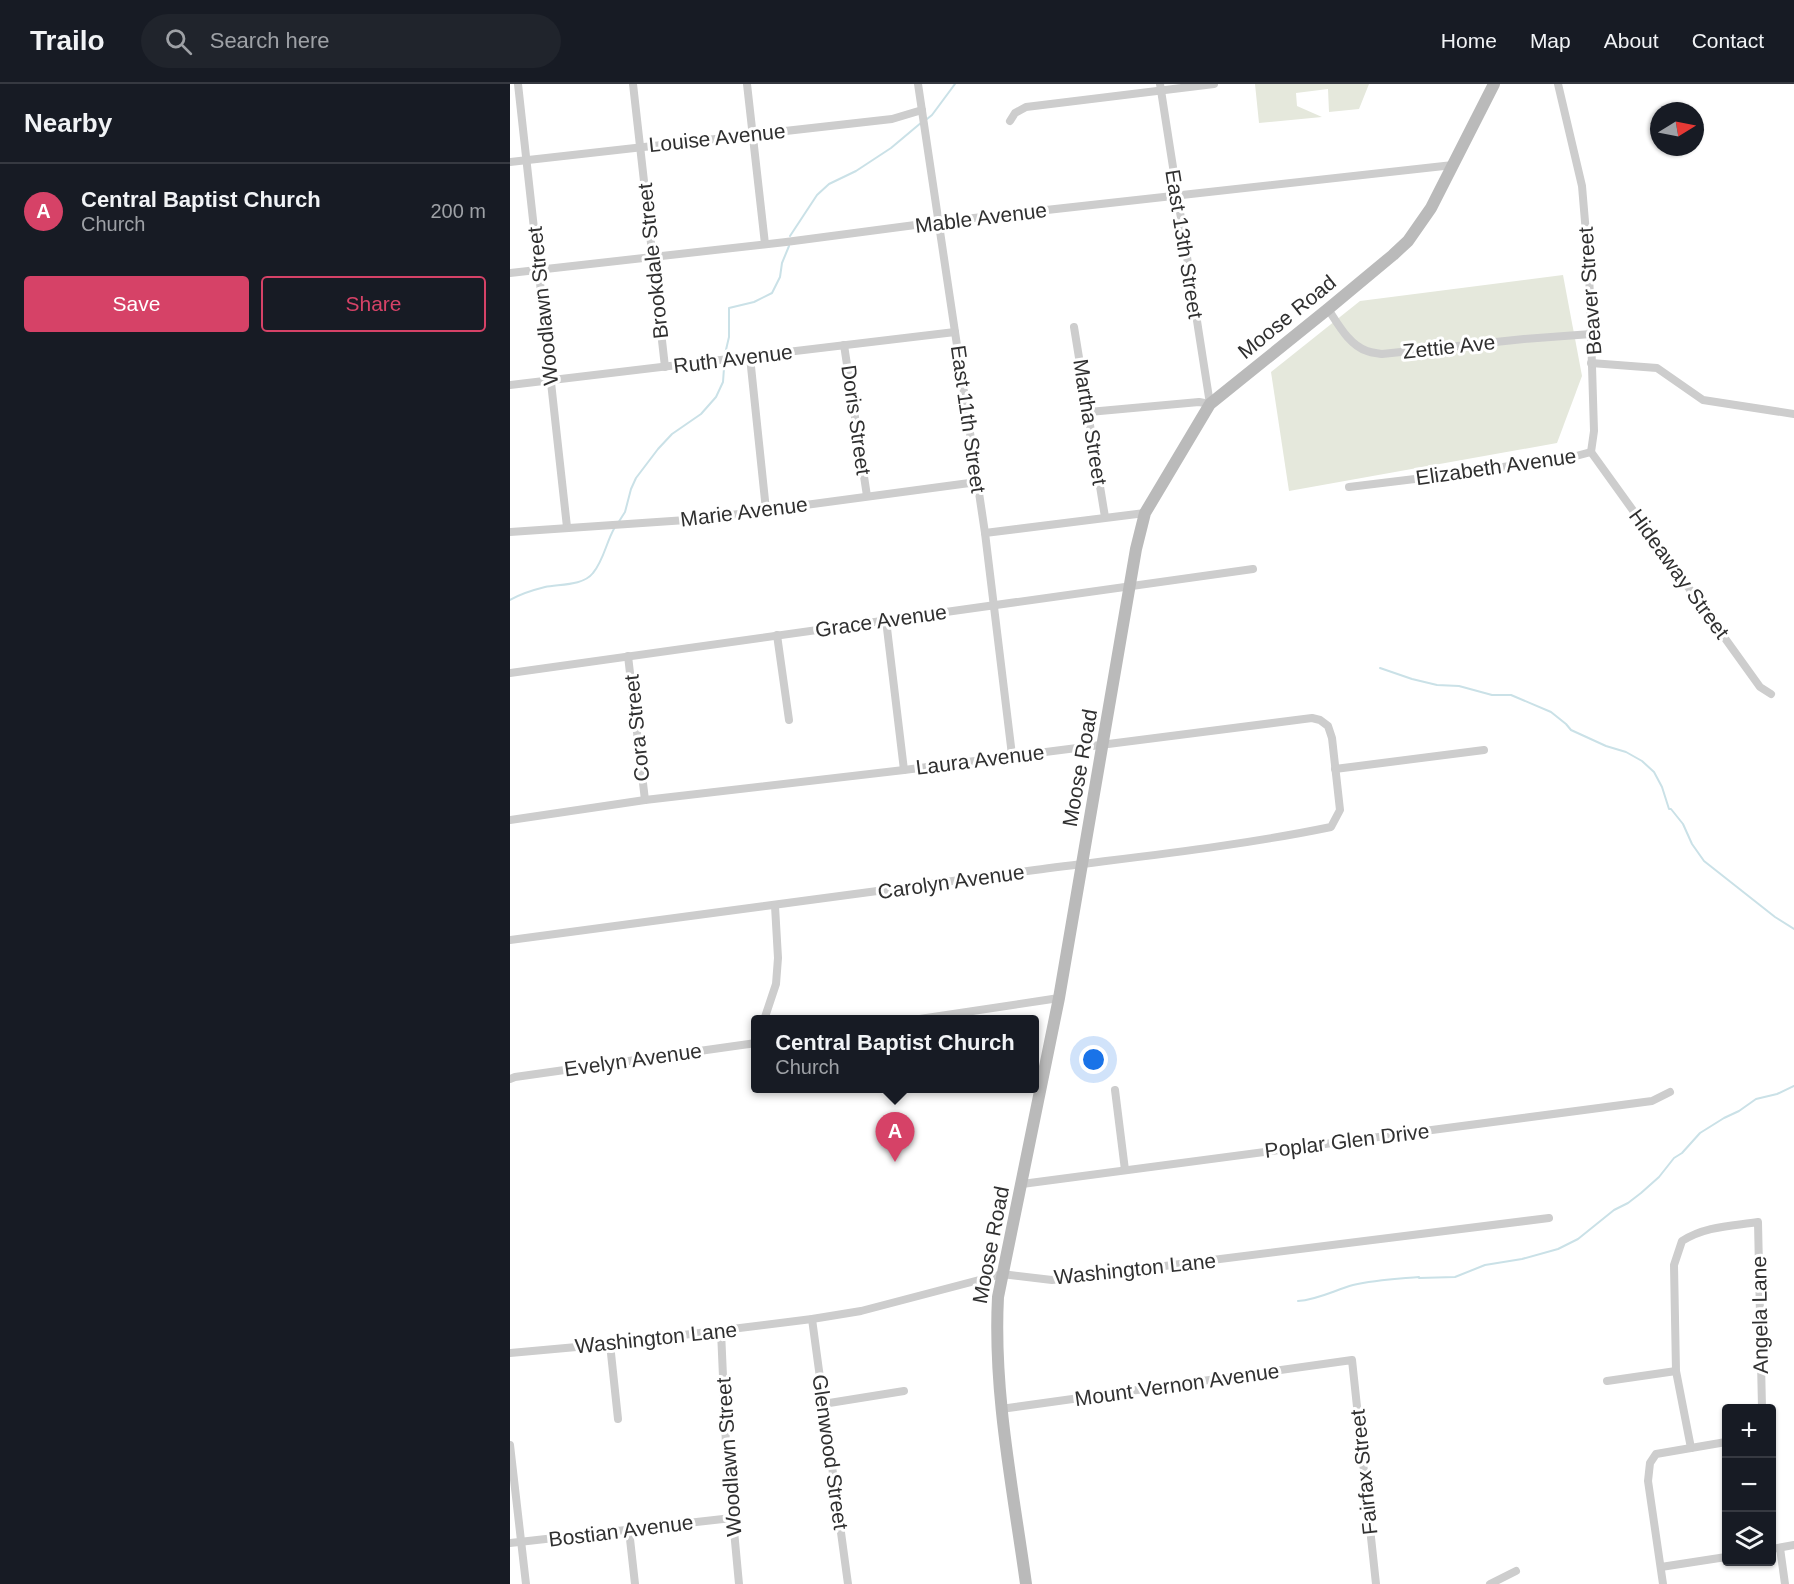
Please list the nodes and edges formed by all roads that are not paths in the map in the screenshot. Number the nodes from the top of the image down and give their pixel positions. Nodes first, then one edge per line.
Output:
1 (518, 84) edge
2 (633, 84) edge
3 (747, 84) edge
4 (918, 84) edge
5 (1214, 84) edge
6 (1494, 84) edge
7 (1558, 84) edge
8 (1160, 87) edge
9 (923, 113) junction
10 (1010, 121) dead end
11 (753, 135) junction
12 (640, 146) junction
13 (527, 160) junction
14 (510, 162) edge
15 (1453, 165) junction
16 (1176, 196) junction
17 (938, 222) junction
18 (765, 244) junction
19 (654, 257) junction
20 (539, 269) junction
21 (510, 273) edge
22 (1328, 309) junction
23 (1074, 327) dead end
24 (955, 332) junction
25 (1591, 334) junction
26 (844, 345) junction
27 (750, 357) junction
28 (1592, 363) junction
29 (665, 367) junction
30 (551, 380) junction
31 (510, 385) edge
32 (1210, 404) junction
33 (1089, 412) junction
34 (1794, 414) edge
35 (1591, 452) junction
36 (977, 482) junction
37 (1349, 487) dead end
38 (867, 495) junction
39 (766, 510) junction
40 (1144, 513) junction
41 (1105, 517) junction
42 (567, 527) junction
43 (510, 532) edge
44 (984, 533) junction
45 (1253, 569) dead end
46 (1130, 586) junction
47 (994, 605) junction
48 (885, 620) junction
49 (777, 635) junction
50 (628, 656) junction
51 (510, 672) edge
52 (1771, 694) dead end
53 (789, 720) dead end
54 (1104, 745) junction
55 (1484, 750) dead end
56 (1012, 755) junction
57 (1335, 769) junction
58 (904, 770) junction
59 (645, 800) junction
60 (510, 820) edge
61 (1083, 864) junction
62 (775, 906) junction
63 (510, 940) edge
64 (1059, 998) junction
65 (766, 1015) edge
66 (946, 1015) edge
67 (751, 1044) edge
68 (510, 1079) edge
69 (1114, 1090) dead end
70 (1670, 1092) dead end
71 (1125, 1170) junction
72 (1022, 1184) junction
73 (1549, 1218) dead end
74 (1002, 1274) junction
75 (812, 1319) junction
76 (721, 1330) junction
77 (610, 1344) junction
78 (510, 1353) edge
79 (1352, 1360) joint
80 (1676, 1371) junction
81 (1607, 1381) dead end
82 (904, 1391) dead end
83 (823, 1404) junction
84 (1762, 1404) edge
85 (1002, 1409) junction
86 (618, 1419) dead end
87 (1722, 1443) edge
88 (510, 1445) edge
89 (1691, 1448) junction
90 (732, 1518) junction
91 (629, 1530) junction
92 (510, 1543) edge
93 (521, 1543) junction
94 (1794, 1545) edge
95 (1776, 1549) edge
96 (1722, 1558) edge
97 (1661, 1567) junction
98 (1516, 1571) dead end
99 (526, 1584) edge
100 (635, 1584) edge
101 (739, 1584) edge
102 (848, 1584) edge
103 (1026, 1584) edge
104 (1376, 1584) edge
105 (1490, 1584) edge
106 (1663, 1584) edge
107 (1785, 1584) edge

1 - 13 street, Woodlawn Street
2 - 12 street, Brookdale Street
3 - 11 street
4 - 9 street, East 11th Street
5 - 8 street
6 - 15 street, Moose Road
7 - 25 street, Beaver Street
8 - 10 street
8 - 16 street, East 13th Street
9 - 11 street, Louise Avenue
9 - 17 street, East 11th Street
11 - 12 street, Louise Avenue
11 - 18 street
12 - 13 street, Louise Avenue
12 - 19 street, Brookdale Street
13 - 14 street, Louise Avenue
13 - 20 street, Woodlawn Street
15 - 16 street, Mable Avenue
15 - 22 street, Moose Road
16 - 17 street, Mable Avenue
16 - 32 street, East 13th Street
17 - 18 street, Mable Avenue
17 - 24 street, East 11th Street
18 - 19 street, Mable Avenue
19 - 20 street, Mable Avenue
19 - 29 street, Brookdale Street
20 - 21 street, Mable Avenue
20 - 30 street, Woodlawn Street
22 - 25 street, Zettie Ave
22 - 32 street, Moose Road
23 - 33 street, Martha Street
24 - 26 street, Ruth Avenue
24 - 36 street, East 11th Street
25 - 28 street, Beaver Street
26 - 27 street, Ruth Avenue
26 - 38 street, Doris Street
27 - 29 street, Ruth Avenue
27 - 39 street
28 - 34 street, Beaver Street
28 - 35 street, Elizabeth Avenue
29 - 30 street, Ruth Avenue
30 - 31 street, Ruth Avenue
30 - 42 street, Woodlawn Street
32 - 33 street
32 - 40 street, Moose Road
33 - 41 street, Martha Street
35 - 37 street, Elizabeth Avenue
35 - 52 street, Hideaway Street
36 - 38 street, Marie Avenue
36 - 44 street, East 11th Street
38 - 39 street, Marie Avenue
39 - 42 street, Marie Avenue
40 - 41 street
40 - 46 street, Moose Road
41 - 44 street
42 - 43 street, Marie Avenue
44 - 47 street, East 11th Street
45 - 46 street, Grace Avenue
46 - 47 street, Grace Avenue
46 - 54 street, Moose Road
47 - 48 street, Grace Avenue
47 - 56 street, East 11th Street
48 - 49 street, Grace Avenue
48 - 58 street
49 - 50 street, Grace Avenue
49 - 53 street
50 - 51 street, Grace Avenue
50 - 59 street, Cora Street
54 - 56 street, Laura Avenue
54 - 57 street, Laura Avenue
54 - 61 street, Moose Road
55 - 57 street
56 - 58 street, Laura Avenue
57 - 61 street, Carolyn Avenue
58 - 59 street, Laura Avenue
59 - 60 street, Laura Avenue
61 - 62 street, Carolyn Avenue
61 - 64 street, Moose Road
62 - 63 street, Carolyn Avenue
62 - 65 street
64 - 66 street
64 - 72 street, Moose Road
67 - 68 street, Evelyn Avenue
69 - 71 street
70 - 71 street, Poplar Glen Drive
71 - 72 street, Poplar Glen Drive
72 - 74 street, Moose Road
73 - 74 street, Washington Lane
74 - 75 street, Washington Lane
74 - 85 street, Moose Road
75 - 76 street, Washington Lane
75 - 83 street, Glenwood Street
76 - 77 street, Washington Lane
76 - 90 street, Woodlawn Street
77 - 78 street, Washington Lane
77 - 86 street
79 - 85 street, Mount Vernon Avenue
79 - 104 street, Fairfax Street
80 - 81 street
80 - 84 street, Angela Lane
80 - 89 street
82 - 83 street
83 - 102 street, Glenwood Street
85 - 103 street, Moose Road
87 - 89 street
88 - 93 street
89 - 97 street
90 - 91 street, Bostian Avenue
90 - 101 street, Woodlawn Street
91 - 93 street, Bostian Avenue
91 - 100 street
92 - 93 street, Bostian Avenue
93 - 99 street
94 - 95 street
95 - 107 street
96 - 97 street
97 - 106 street
98 - 105 street

